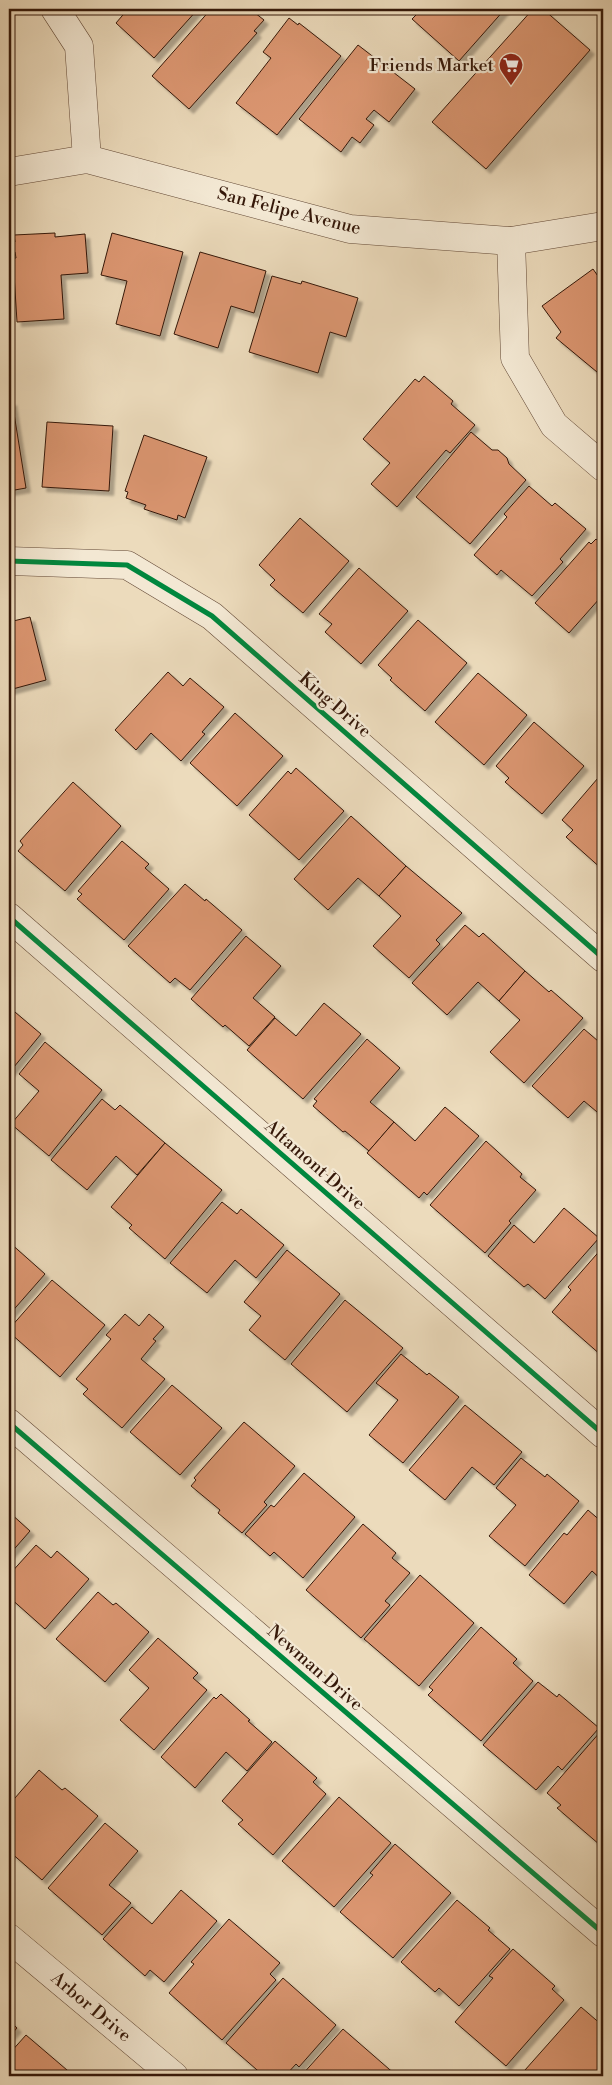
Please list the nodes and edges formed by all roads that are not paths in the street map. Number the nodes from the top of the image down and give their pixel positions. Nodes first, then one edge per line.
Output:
1 (55, 9) edge
2 (87, 159) junction
3 (9, 172) edge
4 (603, 226) edge
5 (511, 241) junction
6 (603, 467) edge
7 (9, 561) edge
8 (9, 917) edge
9 (603, 958) edge
10 (9, 1424) edge
11 (603, 1434) edge
12 (603, 1934) edge
13 (9, 1938) edge
14 (174, 2076) edge

1 - 2 street
2 - 3 street, San Felipe Avenue
2 - 5 street, San Felipe Avenue
4 - 5 street, San Felipe Avenue
5 - 6 street
7 - 9 street, King Drive
8 - 11 street, Altamont Drive
10 - 12 street, Newman Drive
13 - 14 street, Arbor Drive

